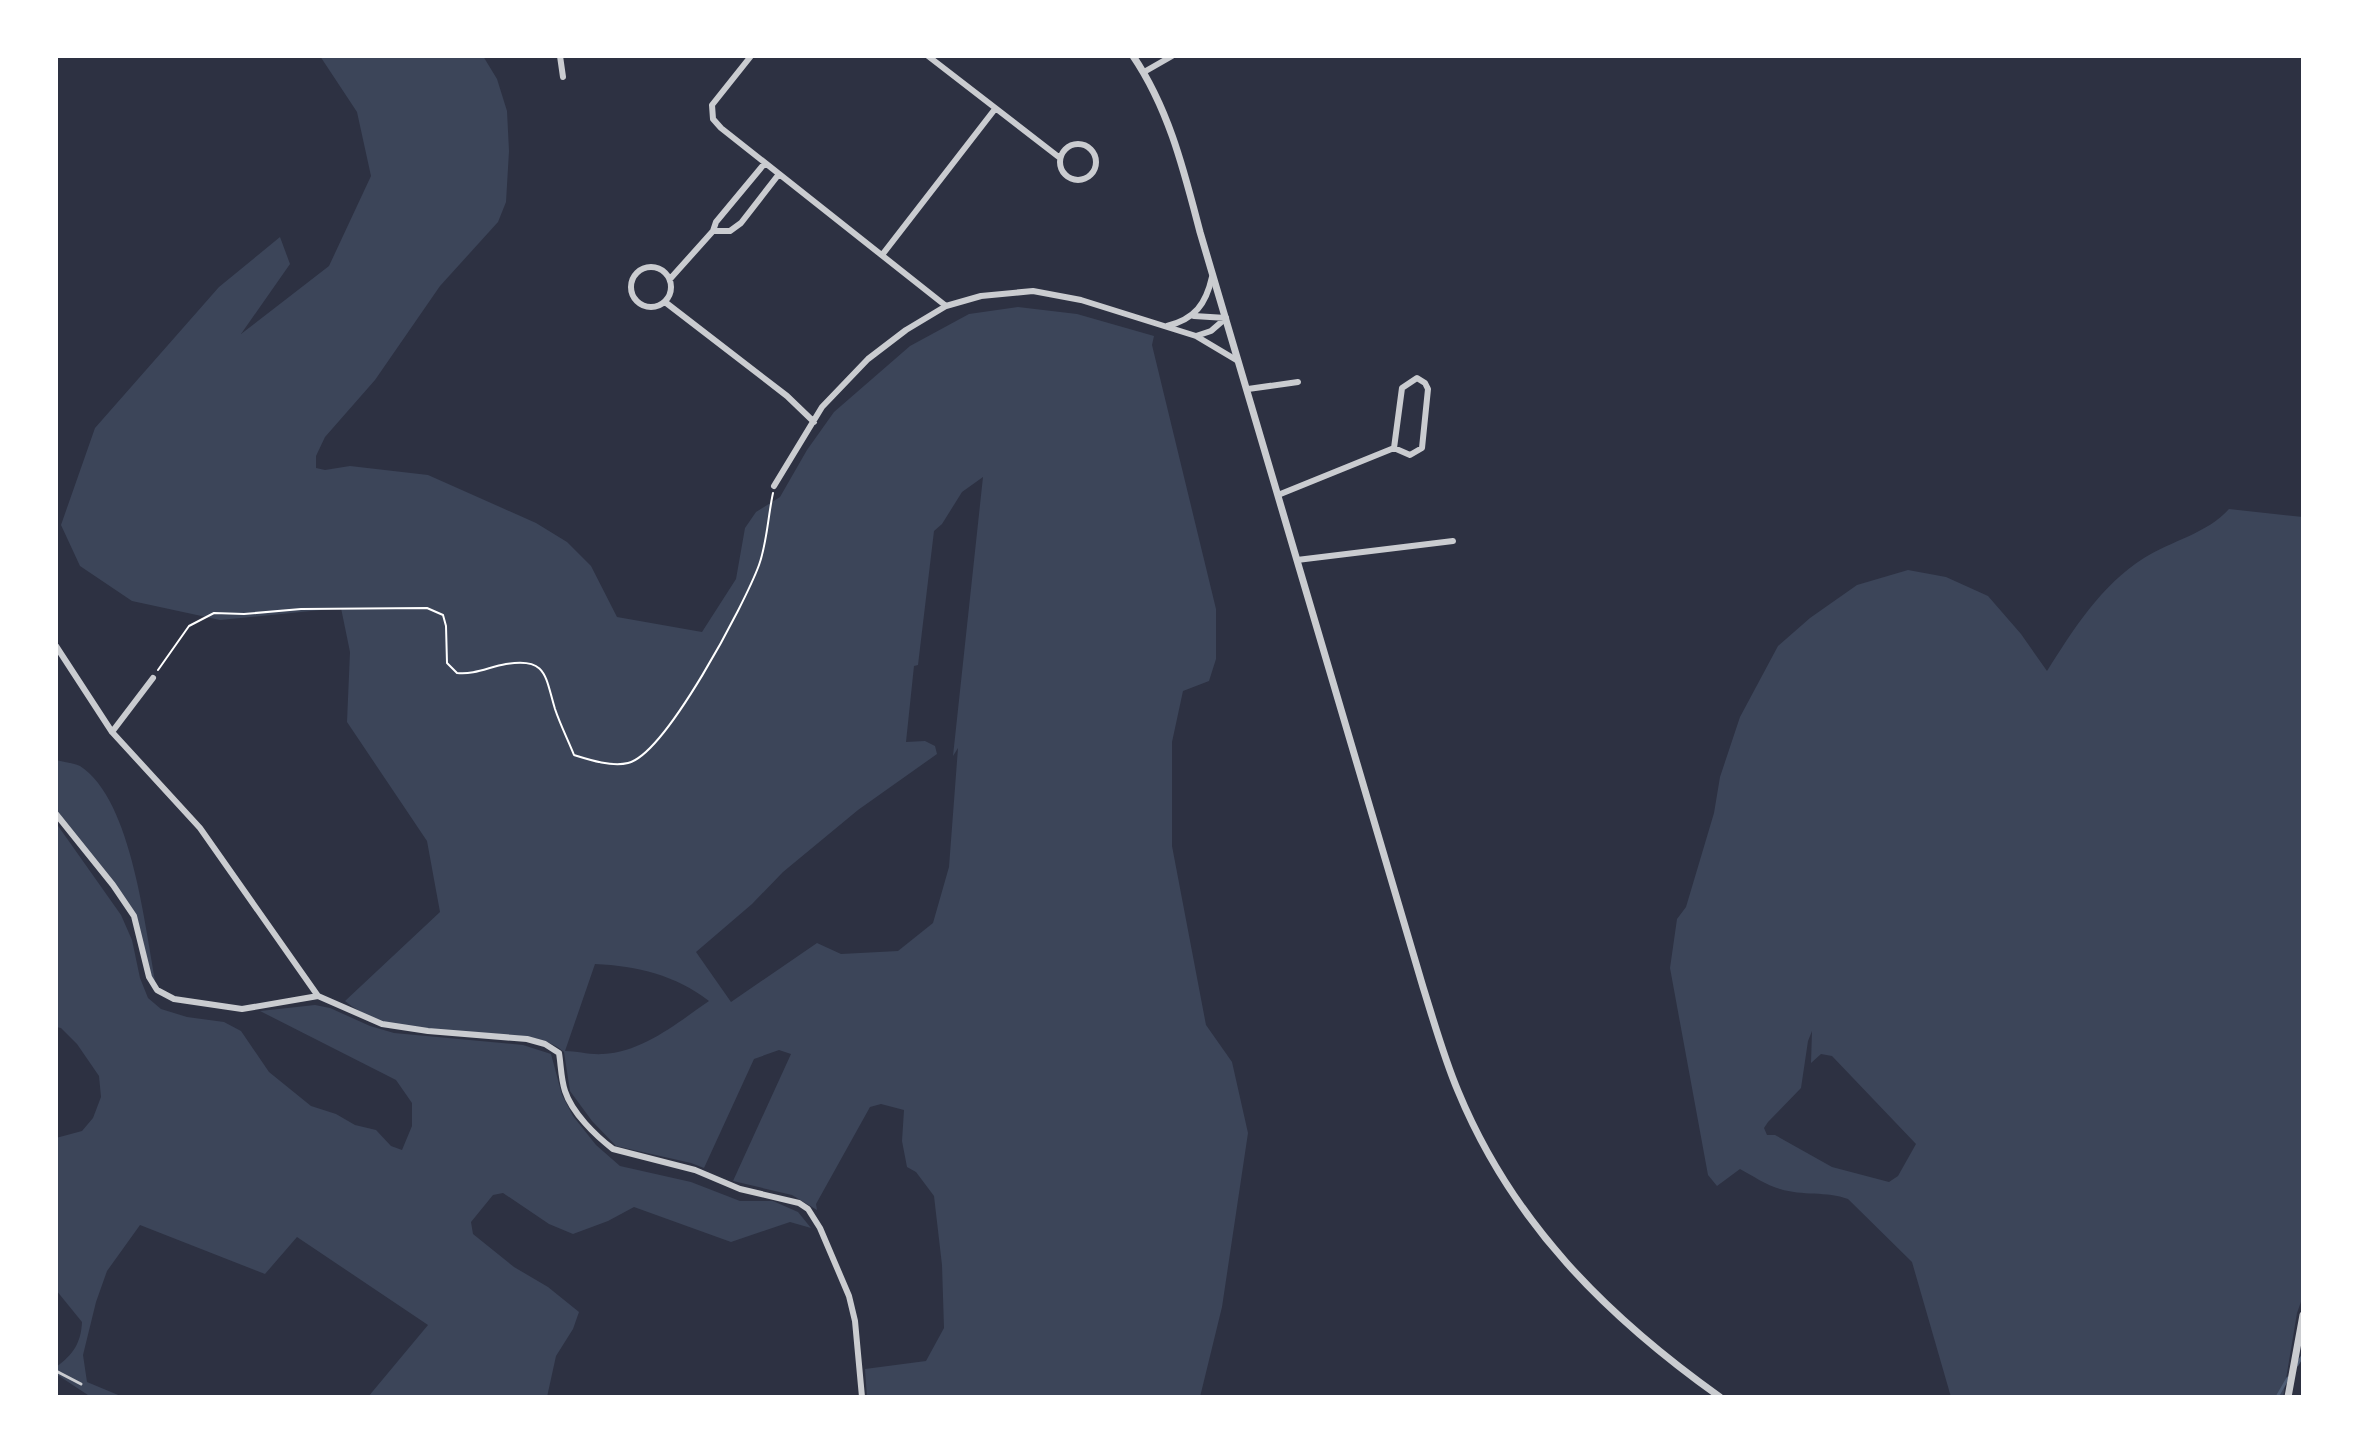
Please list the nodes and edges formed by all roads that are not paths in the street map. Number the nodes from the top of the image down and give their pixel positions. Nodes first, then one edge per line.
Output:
1 (560, 56) edge
2 (751, 56) edge
3 (928, 56) edge
4 (1133, 56) edge
5 (1172, 56) edge
6 (1144, 72) junction
7 (563, 77) dead end
8 (995, 109) junction
9 (1060, 158) junction
10 (765, 163) junction
11 (779, 174) junction
12 (713, 231) junction
13 (882, 255) junction
14 (1213, 272) junction
15 (670, 279) junction
16 (665, 302) junction
17 (946, 306) junction
18 (1194, 316) junction
19 (1226, 318) junction
20 (1167, 326) junction
21 (1196, 336) junction
22 (1238, 361) junction
23 (1298, 382) dead end
24 (1248, 389) junction
25 (814, 422) junction
26 (1394, 448) junction
27 (774, 486) road end
28 (1278, 495) junction
29 (1453, 541) dead end
30 (1297, 560) junction
31 (56, 646) edge
32 (153, 678) road end
33 (112, 732) junction
34 (56, 814) edge
35 (318, 996) junction
36 (2303, 1315) edge
37 (56, 1371) edge
38 (81, 1384) dead end
39 (862, 1397) edge
40 (1720, 1397) edge
41 (2288, 1397) edge

1 - 7 street
2 - 10 street
3 - 8 street
4 - 6 street
5 - 6 street
6 - 14 street
8 - 9 street
8 - 13 street
9 - 9 street
10 - 11 street
10 - 12 street
11 - 12 street
11 - 13 street
12 - 15 street
13 - 17 street
14 - 18 street
14 - 19 street
15 - 16 street
15 - 16 street
16 - 25 street
17 - 20 street
17 - 25 street
18 - 19 street
18 - 20 street
19 - 21 street
19 - 22 street
20 - 21 street
21 - 22 street
22 - 24 street
23 - 24 street
24 - 28 street
25 - 27 street
26 - 26 street
26 - 28 street
28 - 30 street
29 - 30 street
30 - 40 street
31 - 33 street
32 - 33 street
33 - 35 street
34 - 35 street
35 - 39 street
36 - 41 street
37 - 38 lane

